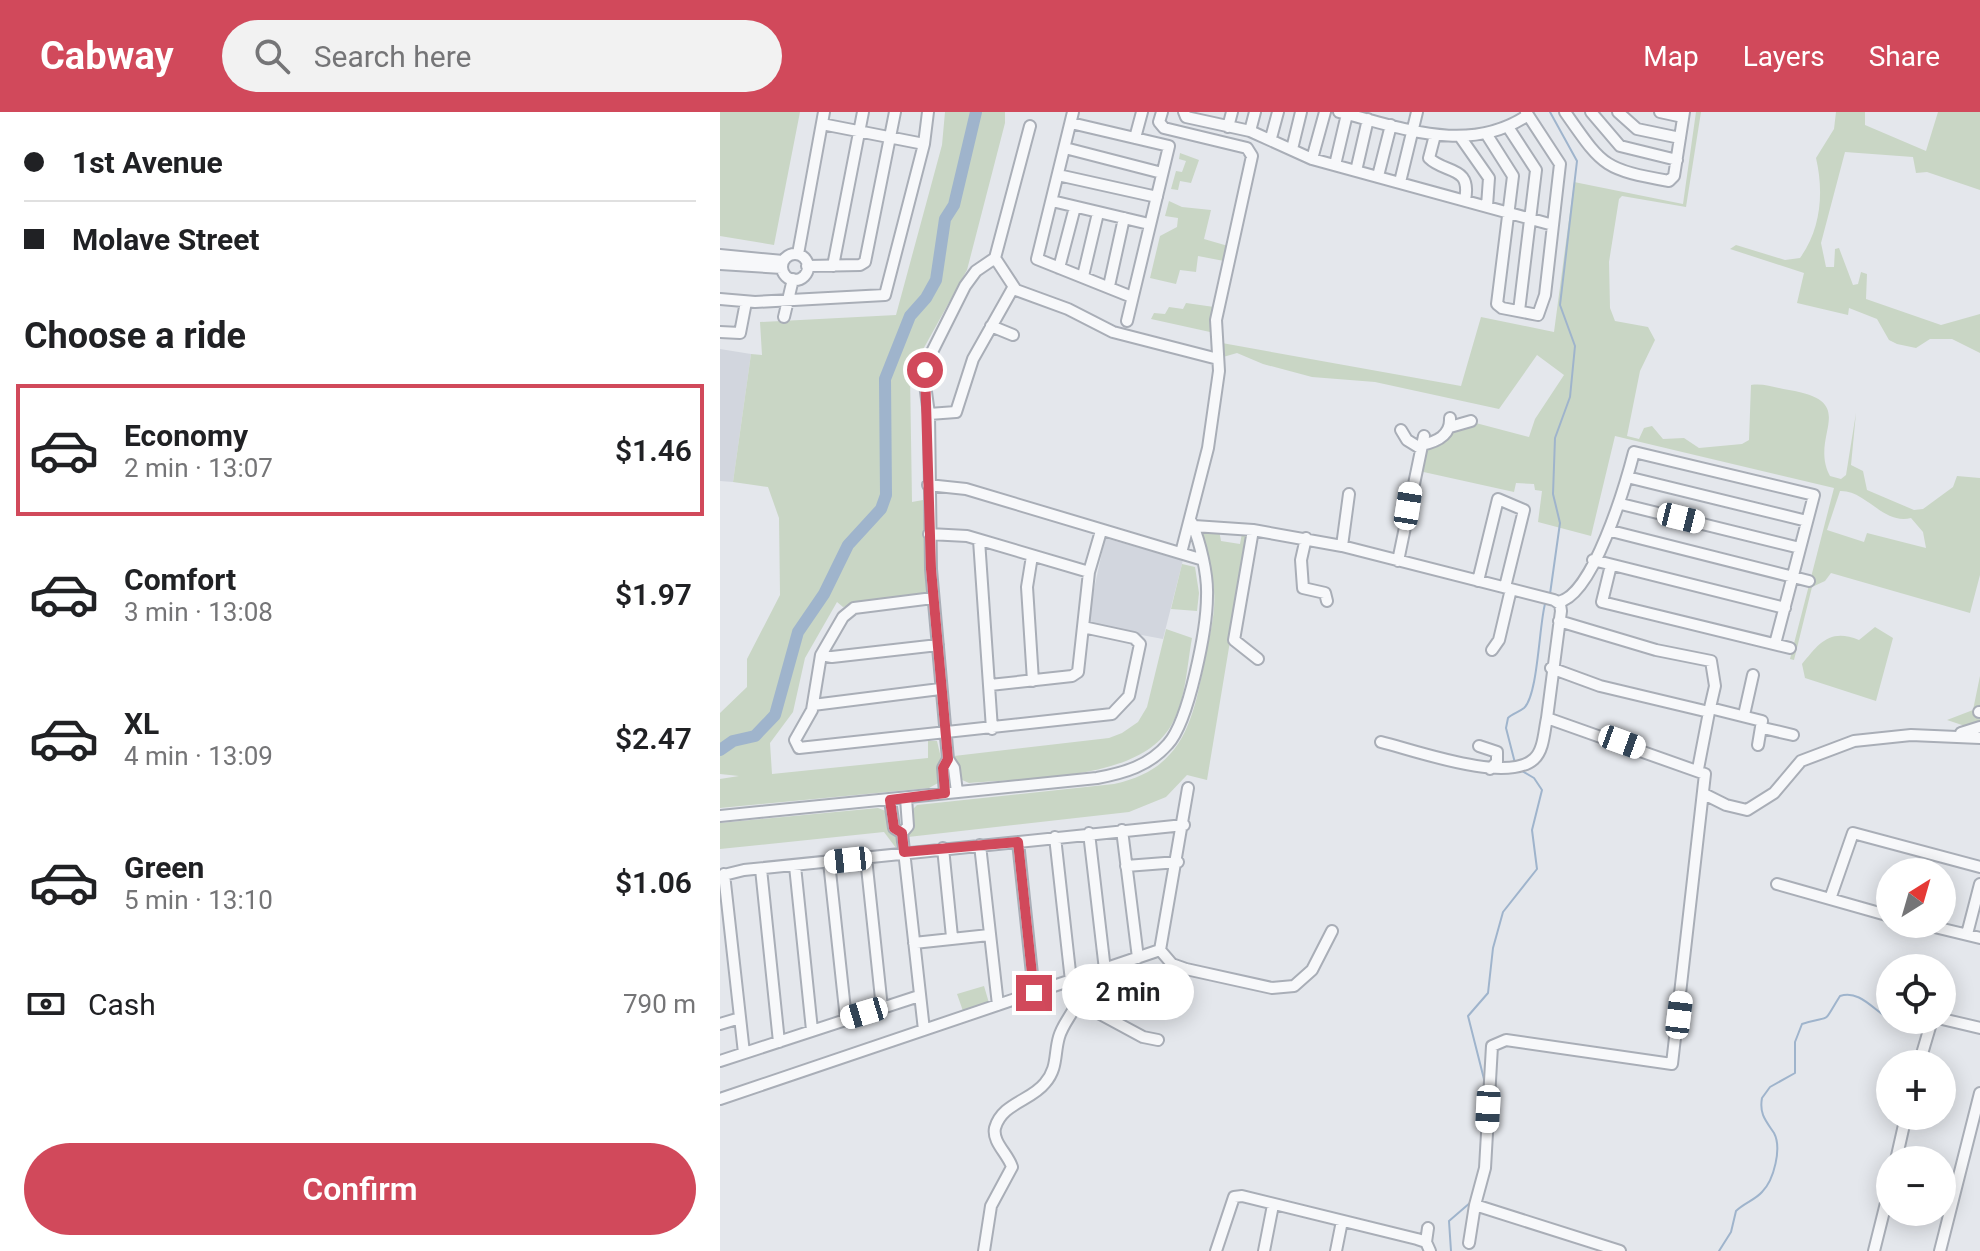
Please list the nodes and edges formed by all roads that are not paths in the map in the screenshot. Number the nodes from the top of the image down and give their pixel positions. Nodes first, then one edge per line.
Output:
1 (824, 112) edge
2 (863, 112) edge
3 (895, 112) edge
4 (928, 112) edge
5 (1142, 112) edge
6 (1162, 112) edge
7 (1184, 112) edge
8 (1232, 112) edge
9 (1255, 112) edge
10 (1278, 112) edge
11 (1301, 112) edge
12 (1325, 112) edge
13 (1417, 112) edge
14 (1591, 112) edge
15 (1618, 112) edge
16 (1660, 112) edge
17 (1343, 113) edge
18 (1527, 113) edge
19 (1569, 113) edge
20 (1683, 115) edge
21 (1072, 117) edge
22 (1209, 117) edge
23 (1368, 119) junction
24 (822, 124) junction
25 (1391, 125) junction
26 (1030, 126) dead end
27 (1228, 127) junction
28 (1508, 127) junction
29 (1413, 129) junction
30 (1250, 131) junction
31 (859, 132) junction
32 (1435, 135) junction
33 (1487, 135) junction
34 (890, 138) junction
35 (1135, 138) junction
36 (1271, 138) junction
37 (1461, 138) junction
38 (1680, 138) junction
39 (924, 144) junction
40 (1065, 148) junction
41 (1292, 149) junction
42 (1312, 159) junction
43 (1677, 160) junction
44 (1335, 165) junction
45 (1356, 171) junction
46 (1162, 173) junction
47 (1058, 175) junction
48 (1378, 176) junction
49 (1400, 182) junction
50 (1157, 197) junction
51 (1465, 200) junction
52 (1052, 201) junction
53 (1487, 206) junction
54 (1075, 207) junction
55 (1509, 212) junction
56 (1098, 213) junction
57 (1124, 218) junction
58 (1530, 218) junction
59 (1149, 224) junction
60 (1553, 225) junction
61 (798, 254) junction
62 (720, 255) edge
63 (995, 258) junction
64 (720, 264) edge
65 (783, 265) junction
66 (807, 266) junction
67 (833, 266) junction
68 (1059, 268) junction
69 (1083, 276) junction
70 (793, 279) junction
71 (1109, 286) junction
72 (1013, 288) junction
73 (1132, 297) junction
74 (720, 299) edge
75 (787, 300) junction
76 (746, 302) junction
77 (1519, 311) junction
78 (784, 317) dead end
79 (1127, 321) dead end
80 (991, 326) junction
81 (720, 332) edge
82 (1013, 335) dead end
83 (1218, 359) junction
84 (929, 414) junction
85 (1471, 421) dead end
86 (1401, 430) dead end
87 (1422, 443) junction
88 (1627, 477) junction
89 (928, 485) junction
90 (1349, 494) dead end
91 (1621, 504) junction
92 (1807, 521) junction
93 (1192, 523) junction
94 (1253, 530) junction
95 (1103, 531) junction
96 (1611, 531) junction
97 (929, 534) junction
98 (1306, 538) junction
99 (979, 540) junction
100 (1342, 546) junction
101 (1800, 548) junction
102 (1181, 553) junction
103 (1032, 556) junction
104 (1200, 559) junction
105 (1593, 560) junction
106 (1398, 561) junction
107 (1611, 565) junction
108 (1089, 572) junction
109 (1793, 577) junction
110 (1478, 581) junction
111 (1809, 581) dead end
112 (1508, 588) junction
113 (933, 598) junction
114 (1327, 601) dead end
115 (1558, 602) junction
116 (1785, 608) junction
117 (1559, 621) junction
118 (1083, 627) junction
119 (1775, 644) junction
120 (938, 645) junction
121 (1790, 648) dead end
122 (1492, 650) dead end
123 (821, 655) junction
124 (1258, 659) dead end
125 (1551, 668) junction
126 (1753, 675) dead end
127 (1033, 681) junction
128 (990, 685) junction
129 (940, 689) junction
130 (813, 705) junction
131 (1709, 710) junction
132 (1744, 715) junction
133 (1547, 718) junction
134 (1980, 727) edge
135 (1763, 728) junction
136 (992, 729) junction
137 (945, 735) junction
138 (1793, 735) dead end
139 (1955, 735) junction
140 (1980, 738) edge
141 (1381, 742) dead end
142 (1758, 745) dead end
143 (1479, 746) dead end
144 (1490, 769) junction
145 (1698, 769) junction
146 (1188, 788) dead end
147 (951, 792) junction
148 (1704, 794) junction
149 (906, 798) junction
150 (890, 800) junction
151 (907, 812) junction
152 (892, 813) junction
153 (720, 816) edge
154 (1184, 825) junction
155 (1122, 830) junction
156 (902, 833) junction
157 (1089, 833) junction
158 (1055, 837) junction
159 (1018, 842) junction
160 (980, 845) junction
161 (943, 848) junction
162 (904, 852) junction
163 (866, 858) junction
164 (829, 862) junction
165 (1178, 862) junction
166 (795, 866) junction
167 (1126, 866) junction
168 (1980, 867) edge
169 (761, 869) junction
170 (722, 875) edge
171 (1777, 884) dead end
172 (1980, 884) edge
173 (1830, 899) junction
174 (1876, 912) edge
175 (1332, 931) dead end
176 (1956, 932) edge
177 (1967, 934) junction
178 (989, 935) junction
179 (952, 937) junction
180 (1980, 938) edge
181 (914, 943) junction
182 (1160, 950) junction
183 (1138, 958) junction
184 (1105, 970) junction
185 (1074, 981) junction
186 (1034, 993) junction
187 (919, 996) junction
188 (1078, 1002) junction
189 (998, 1005) junction
190 (882, 1008) junction
191 (740, 1018) junction
192 (846, 1019) junction
193 (1956, 1022) edge
194 (720, 1024) edge
195 (1980, 1028) edge
196 (812, 1030) junction
197 (924, 1030) junction
198 (1158, 1040) dead end
199 (779, 1042) junction
200 (744, 1053) junction
201 (720, 1061) edge
202 (1980, 1093) edge
203 (720, 1099) edge
204 (1975, 1137) edge
205 (1273, 1205) junction
206 (1475, 1205) junction
207 (1342, 1221) junction
208 (1880, 1226) edge
209 (1428, 1228) dead end
210 (1469, 1243) dead end
211 (1428, 1247) edge
212 (984, 1251) edge
213 (1216, 1251) edge
214 (1264, 1251) edge
215 (1336, 1251) edge
216 (1620, 1251) edge
217 (1874, 1251) edge
218 (1940, 1251) edge

1 - 24 street
2 - 31 street
3 - 34 street
4 - 39 street
5 - 35 street
6 - 83 street
7 - 22 street
8 - 27 street
9 - 30 street
10 - 36 street
11 - 41 street
12 - 42 street
13 - 29 street
14 - 43 street
15 - 38 street
16 - 20 street
17 - 23 street
17 - 44 street
18 - 28 street
18 - 60 street
19 - 43 street
20 - 38 street
21 - 35 street
21 - 40 street
22 - 27 street
23 - 25 street
23 - 45 street
24 - 31 street
24 - 61 street
25 - 29 street
25 - 48 street
26 - 63 street
27 - 30 street
28 - 33 street
28 - 58 street
29 - 32 street
29 - 49 street
30 - 36 street
31 - 34 street
31 - 67 street
32 - 37 street
32 - 51 street
33 - 37 street
33 - 55 street
34 - 39 street
34 - 67 street
35 - 46 street
36 - 41 street
37 - 53 street
38 - 43 street
39 - 75 street
40 - 46 street
40 - 47 street
41 - 42 street
42 - 44 street
44 - 45 street
45 - 48 street
46 - 50 street
47 - 50 street
47 - 52 street
48 - 49 street
49 - 51 street
50 - 59 street
51 - 53 street
52 - 54 street
52 - 68 street
53 - 55 street
54 - 56 street
54 - 68 street
55 - 58 street
55 - 77 street
56 - 57 street
56 - 69 street
57 - 59 street
57 - 71 street
58 - 60 street
58 - 77 street
59 - 73 street
60 - 77 street
61 - 65 street
61 - 66 street
62 - 65 street
63 - 72 street
63 - 84 street
64 - 65 street
65 - 70 street
66 - 67 street
66 - 70 street
68 - 69 street
69 - 71 street
70 - 75 street
71 - 73 street
72 - 80 street
72 - 83 street
73 - 79 street
74 - 76 street
75 - 76 street
75 - 78 street
76 - 81 street
80 - 82 street
80 - 84 street
83 - 93 street
84 - 89 street
85 - 87 street
86 - 87 street
87 - 106 street
88 - 91 street
88 - 92 street
88 - 92 street
89 - 95 street
89 - 97 street
90 - 100 street
91 - 96 street
91 - 101 street
92 - 101 street
93 - 94 street
93 - 102 street
93 - 104 street
94 - 98 street
94 - 124 street
95 - 102 street
95 - 108 street
96 - 105 street
96 - 109 street
97 - 99 street
97 - 113 street
98 - 100 street
98 - 114 street
99 - 103 street
99 - 128 street
100 - 106 street
101 - 109 street
102 - 104 street
103 - 108 street
103 - 127 street
104 - 147 street
105 - 107 street
105 - 115 street
106 - 110 street
107 - 116 street
107 - 119 street
108 - 118 street
109 - 111 street
109 - 116 street
110 - 112 street
110 - 112 street
112 - 115 street
112 - 122 street
113 - 120 street
113 - 123 street
115 - 117 street
116 - 119 street
117 - 125 street
117 - 131 street
118 - 127 street
118 - 136 street
119 - 121 street
120 - 123 street
120 - 129 street
123 - 130 street
125 - 131 street
125 - 133 street
126 - 132 street
127 - 128 street
128 - 136 street
129 - 130 street
129 - 137 street
130 - 137 street
131 - 132 street
131 - 145 street
132 - 135 street
133 - 144 street
133 - 145 street
134 - 139 street
135 - 138 street
135 - 142 street
136 - 137 street
137 - 147 street
139 - 140 street
139 - 148 street
141 - 144 street
143 - 144 street
145 - 148 street
146 - 154 street
147 - 149 street
148 - 206 street
149 - 150 street
149 - 151 street
150 - 152 street
150 - 153 street
151 - 152 street
151 - 156 street
152 - 156 street
154 - 155 street
154 - 165 street
155 - 157 street
155 - 167 street
156 - 162 street
157 - 158 street
157 - 184 street
158 - 159 street
158 - 185 street
159 - 160 street
159 - 186 street
160 - 161 street
160 - 178 street
161 - 162 street
161 - 179 street
162 - 163 street
162 - 181 street
163 - 164 street
163 - 190 street
164 - 166 street
164 - 192 street
165 - 167 street
165 - 182 street
166 - 169 street
166 - 196 street
167 - 183 street
168 - 173 street
169 - 170 street
169 - 199 street
170 - 191 street
171 - 173 street
172 - 177 street
173 - 174 street
175 - 182 street
176 - 177 street
177 - 180 street
178 - 179 street
178 - 189 street
179 - 181 street
181 - 187 street
182 - 183 street
183 - 184 street
184 - 185 street
185 - 186 street
185 - 188 street
186 - 189 street
187 - 190 street
187 - 197 street
188 - 198 street
188 - 212 street
189 - 197 street
190 - 192 street
191 - 194 street
191 - 200 street
192 - 196 street
193 - 195 street
196 - 199 street
197 - 203 street
199 - 200 street
200 - 201 street
202 - 204 street
204 - 218 street
205 - 207 street
205 - 213 street
205 - 214 street
206 - 210 street
206 - 216 street
207 - 211 street
207 - 215 street
208 - 217 street
209 - 211 street

